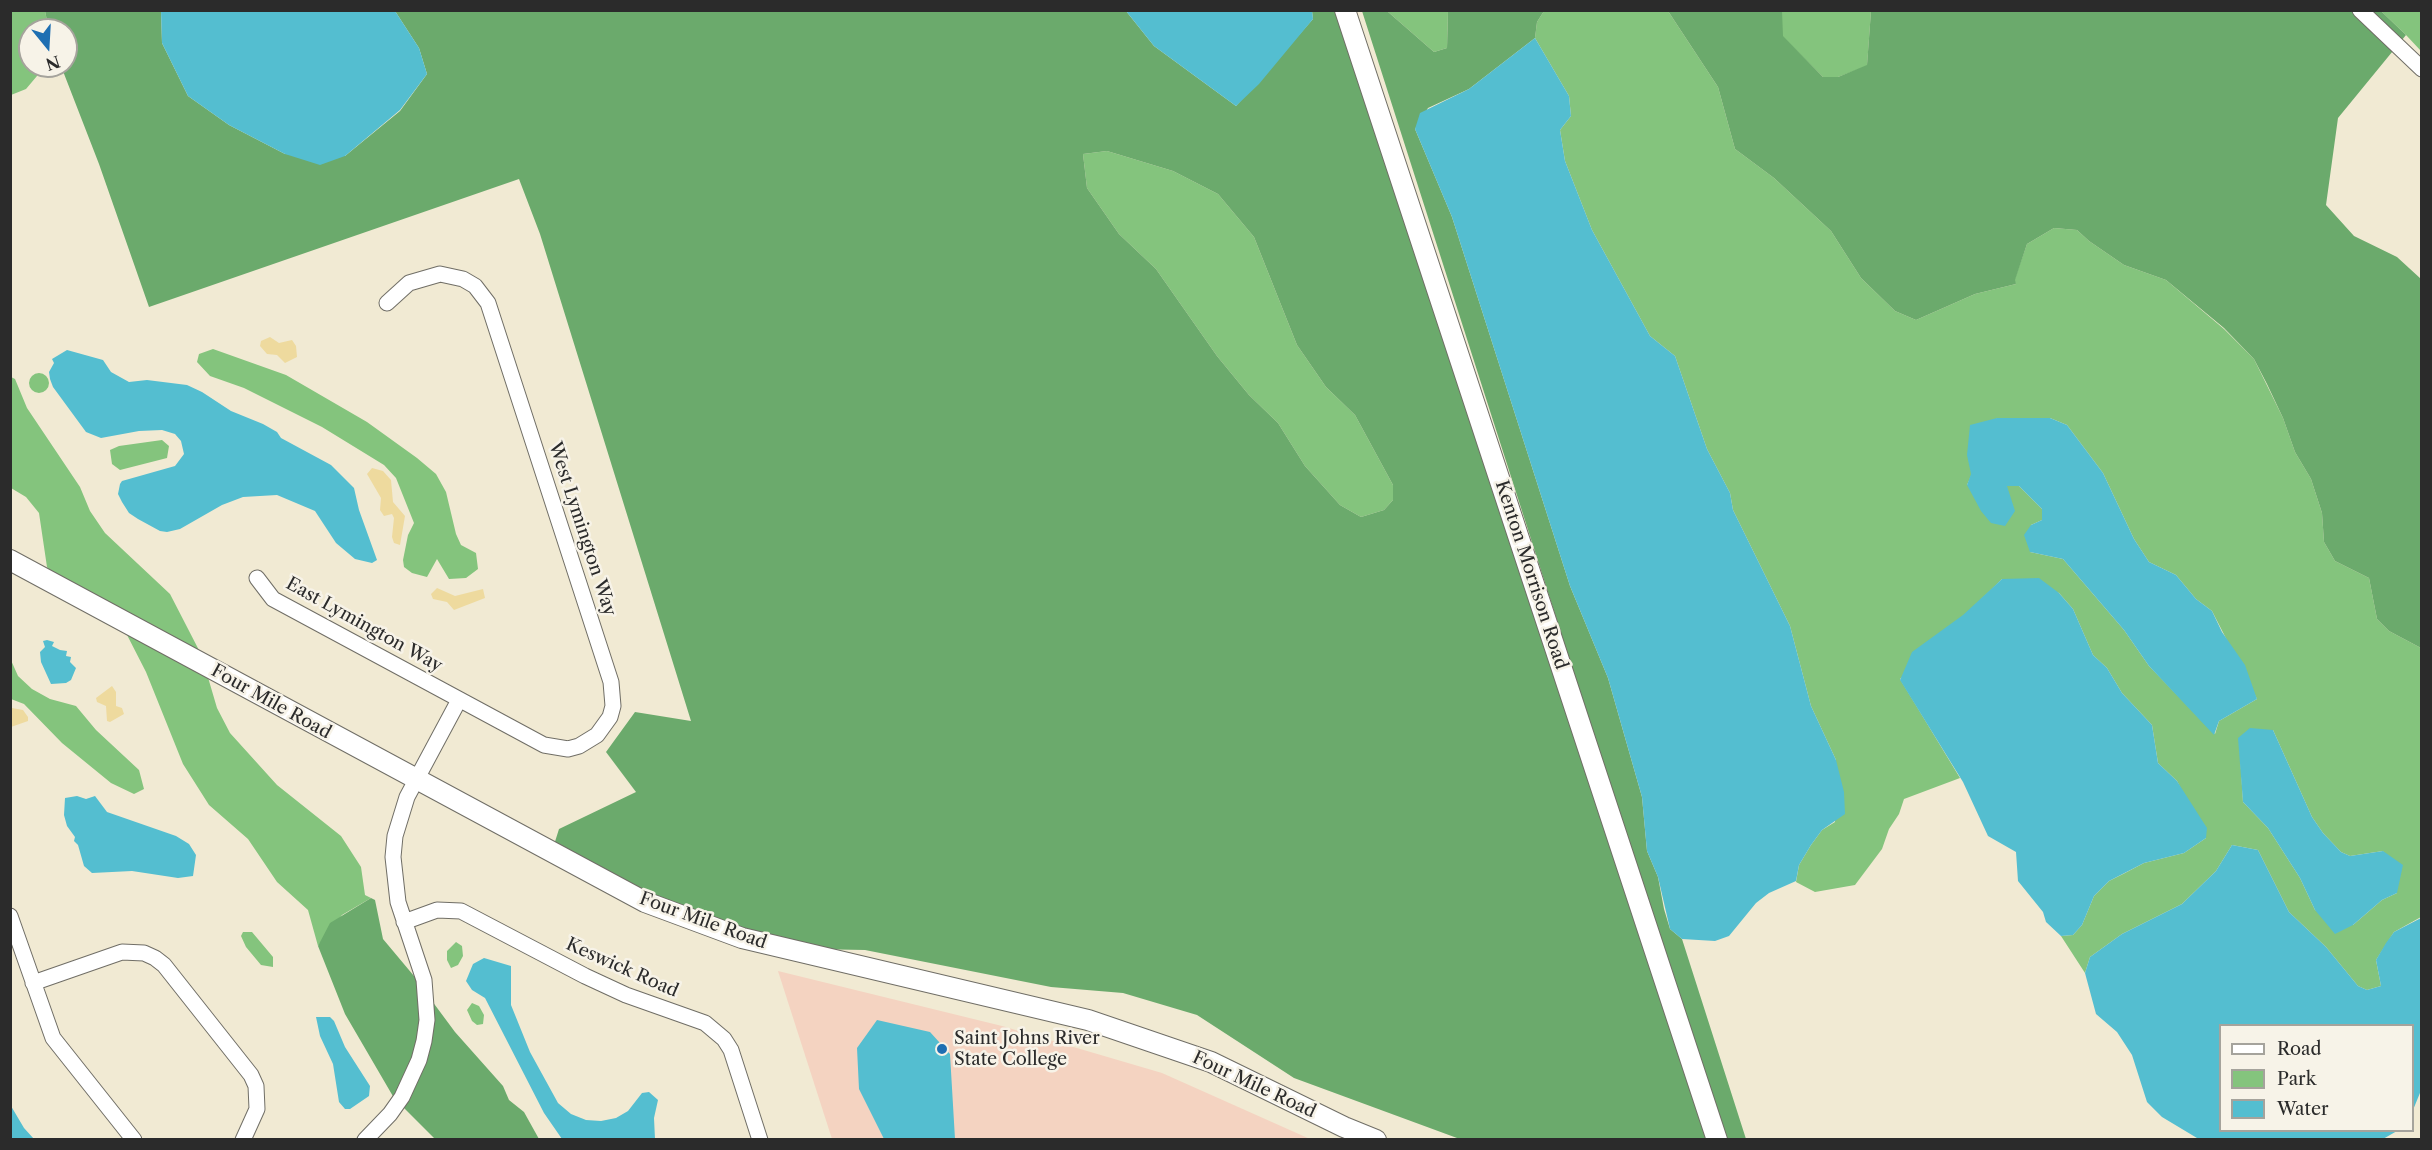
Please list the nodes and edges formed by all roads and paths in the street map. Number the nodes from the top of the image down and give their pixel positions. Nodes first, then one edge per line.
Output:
1 (1346, 10) edge
2 (2360, 10) edge
3 (2421, 69) edge
4 (387, 303) dead end
5 (10, 560) edge
6 (256, 578) dead end
7 (459, 700) junction
8 (415, 780) junction
9 (10, 916) edge
10 (404, 922) junction
11 (33, 983) junction
12 (134, 1140) edge
13 (243, 1140) edge
14 (364, 1140) edge
15 (760, 1140) edge
16 (1376, 1140) edge
17 (1717, 1140) edge

1 - 17 main road, Kenton Morrison Road
2 - 3 street
4 - 7 street, West Lymington Way
5 - 8 main road, Four Mile Road
6 - 7 street, East Lymington Way
7 - 8 street
8 - 10 street
8 - 16 main road, Four Mile Road
9 - 11 street
10 - 14 street
10 - 15 street, Keswick Road
11 - 12 street
11 - 13 street

